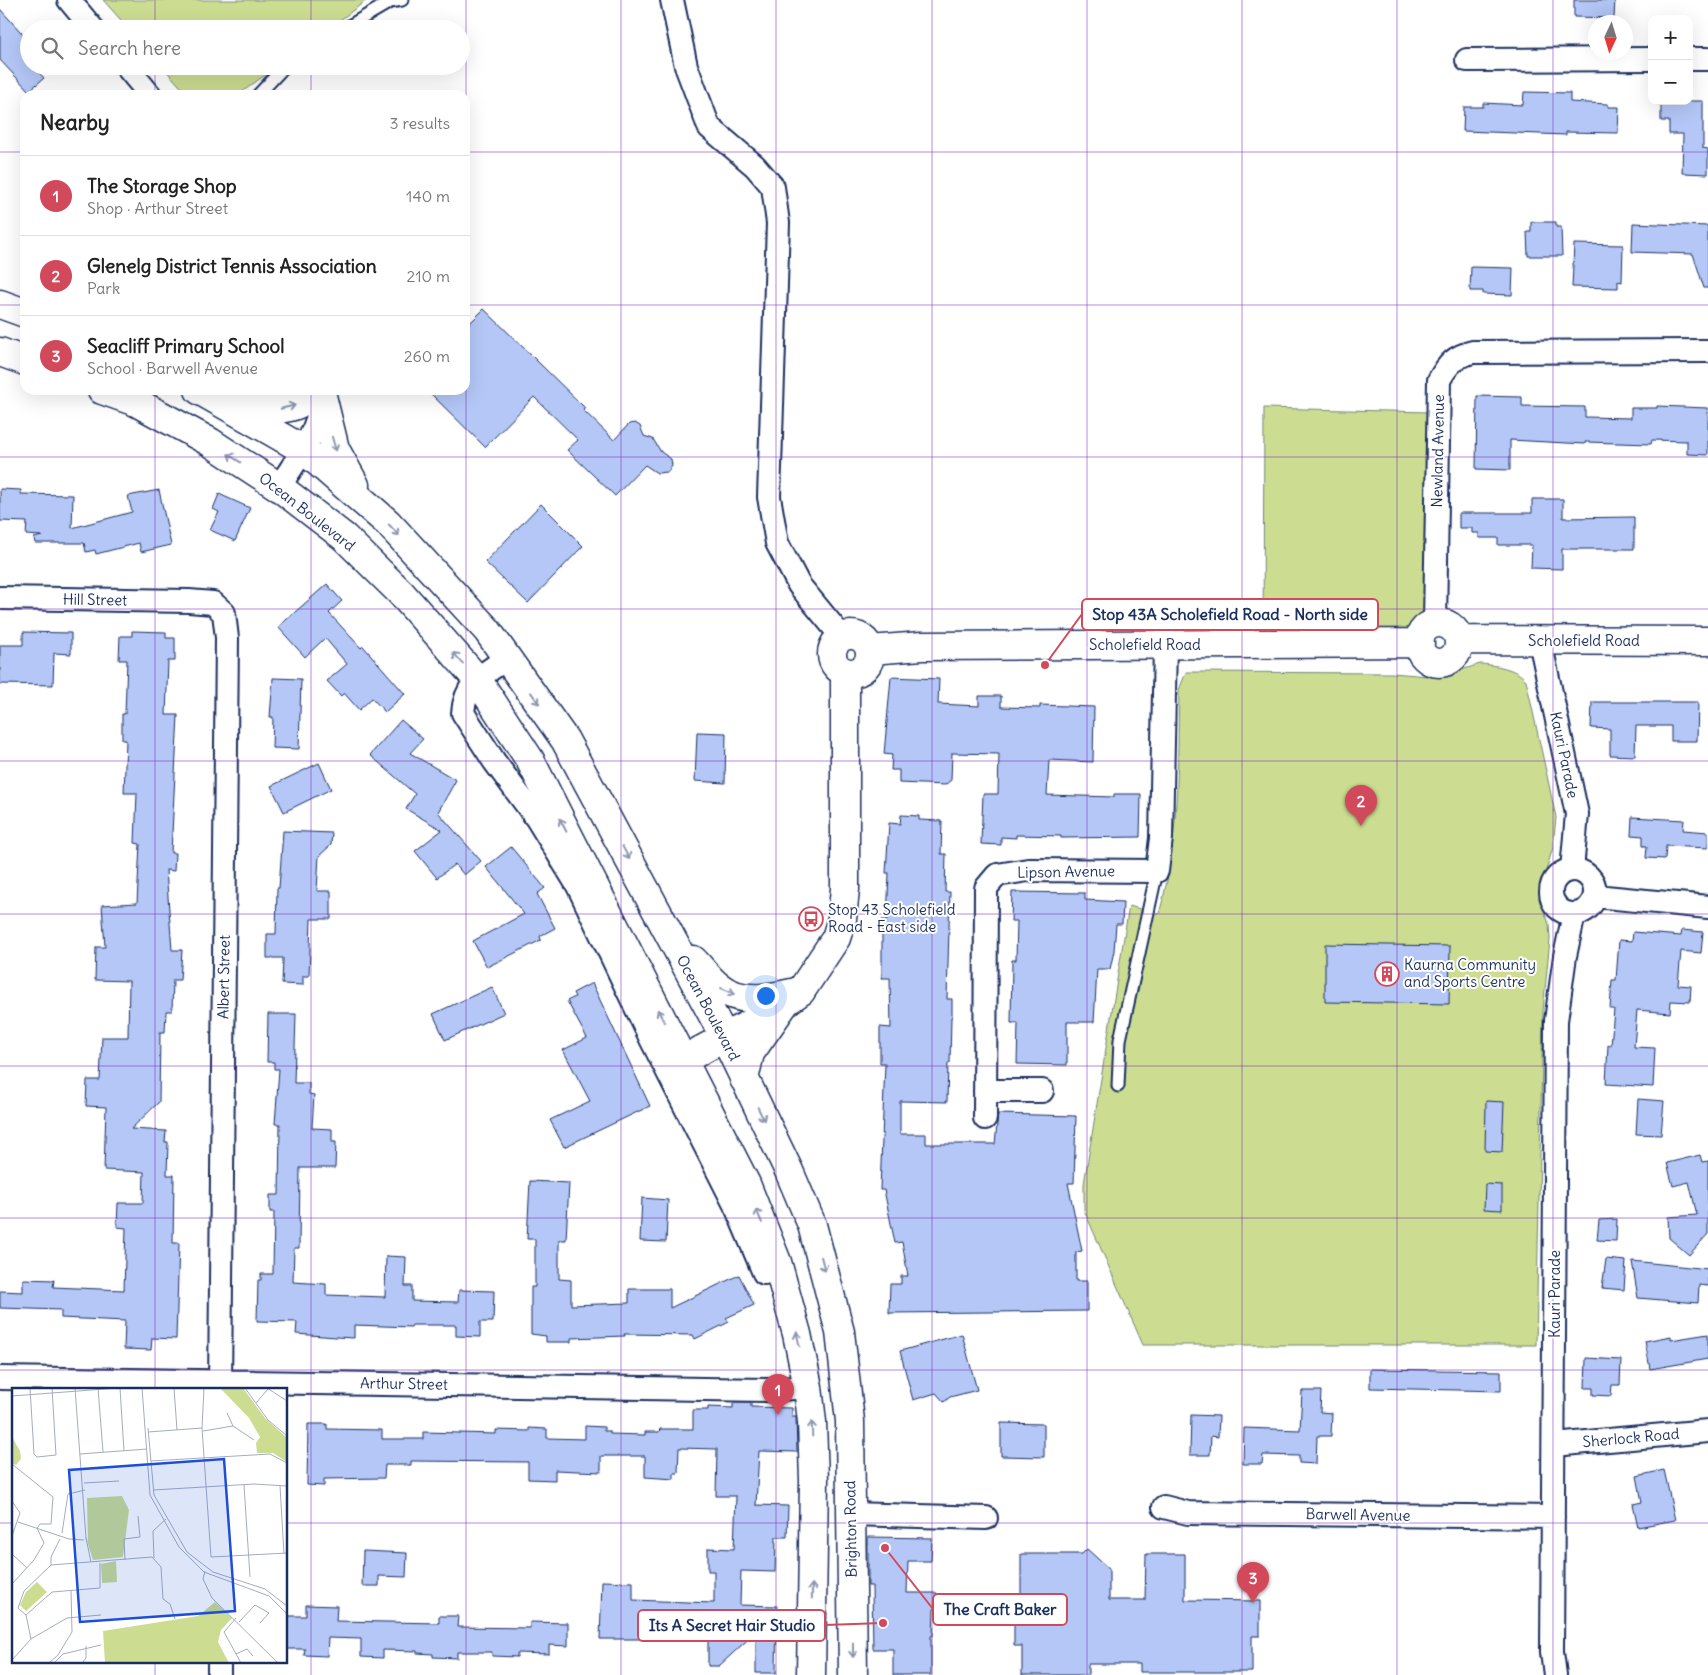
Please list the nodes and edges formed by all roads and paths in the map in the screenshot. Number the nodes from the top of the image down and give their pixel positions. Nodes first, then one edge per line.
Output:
1 (69, 0) edge
2 (402, 0) edge
3 (672, 0) edge
4 (86, 20) edge
5 (359, 20) edge
6 (1648, 59) edge
7 (1693, 59) edge
8 (1708, 59) edge
9 (1467, 60) dead end
10 (133, 75) edge
11 (277, 75) edge
12 (146, 90) edge
13 (263, 90) edge
14 (0, 304) edge
15 (20, 311) edge
16 (1708, 351) edge
17 (0, 352) edge
18 (20, 359) edge
19 (116, 395) edge
20 (208, 395) edge
21 (311, 395) edge
22 (318, 395) edge
23 (319, 395) edge
24 (222, 403) junction
25 (304, 450) junction
26 (278, 487) junction
27 (371, 508) junction
28 (0, 598) edge
29 (189, 601) joint
30 (1428, 633) junction
31 (841, 636) junction
32 (1540, 641) junction
33 (1708, 641) edge
34 (1164, 645) junction
35 (870, 650) junction
36 (507, 658) junction
37 (845, 672) junction
38 (477, 679) junction
39 (1157, 870) junction
40 (1572, 870) junction
41 (1595, 896) junction
42 (1708, 906) edge
43 (1574, 914) junction
44 (668, 933) junction
45 (793, 997) junction
46 (725, 1038) junction
47 (683, 1060) junction
48 (744, 1079) junction
49 (1118, 1086) dead end
50 (985, 1090) junction
51 (1042, 1092) dead end
52 (985, 1118) dead end
53 (764, 1273) dead end
54 (0, 1378) edge
55 (847, 1384) joint
56 (220, 1385) edge
57 (808, 1387) junction
58 (1708, 1431) edge
59 (1554, 1445) junction
60 (1164, 1507) dead end
61 (851, 1514) junction
62 (1553, 1517) junction
63 (986, 1518) dead end
64 (219, 1662) edge
65 (219, 1675) edge
66 (811, 1675) edge
67 (853, 1675) edge
68 (1555, 1675) edge

1 - 4 street
2 - 5 lane
3 - 31 street
6 - 9 street
7 - 8 street
10 - 12 street
11 - 13 lane
14 - 15 main road
16 - 30 street, Newland Avenue
17 - 18 main road
26 -> 19 main road, Ocean Boulevard
20 - 24 main road, Ocean Boulevard
24 -> 21 main road
22 - 25 street
23 -> 27 main road
24 - 25 main road, Ocean Boulevard
25 - 26 street
25 - 27 main road, Ocean Boulevard
38 -> 26 main road, Ocean Boulevard
27 -> 36 main road, Ocean Boulevard
28 - 29 street, Hill Street
29 - 56 street, Albert Street
30 - 32 main road, Scholefield Road
30 - 34 main road, Scholefield Road
31 - 35 main road
31 - 37 main road
32 - 33 main road, Scholefield Road
32 - 40 street, Kauri Parade
34 - 35 main road, Scholefield Road
34 - 39 street
35 - 37 main road
36 - 38 street
36 -> 44 main road, Ocean Boulevard
37 - 45 main road
47 -> 38 main road, Ocean Boulevard
38 - 53 street
39 - 49 lane
39 - 50 street, Lipson Avenue
40 - 41 street
40 - 43 street
41 - 42 street
41 - 43 street
43 - 59 street, Kauri Parade
44 -> 45 main road
44 - 46 main road, Ocean Boulevard
45 - 46 main road
45 - 48 main road
46 - 47 main road
46 - 48 main road, Ocean Boulevard
57 -> 47 main road, Ocean Boulevard
48 -> 55 main road, Ocean Boulevard
50 - 51 street
50 - 52 street, Lipson Avenue
54 - 56 street, Arthur Street
55 - 61 main road, Brighton Road
56 - 57 street, Arthur Street
66 -> 57 main road
58 - 59 street, Sherlock Road
59 - 62 street, Kauri Parade
60 - 62 street, Barwell Avenue
61 - 63 street
61 -> 67 main road, Brighton Road
62 - 68 street, Kauri Parade
64 - 65 street

